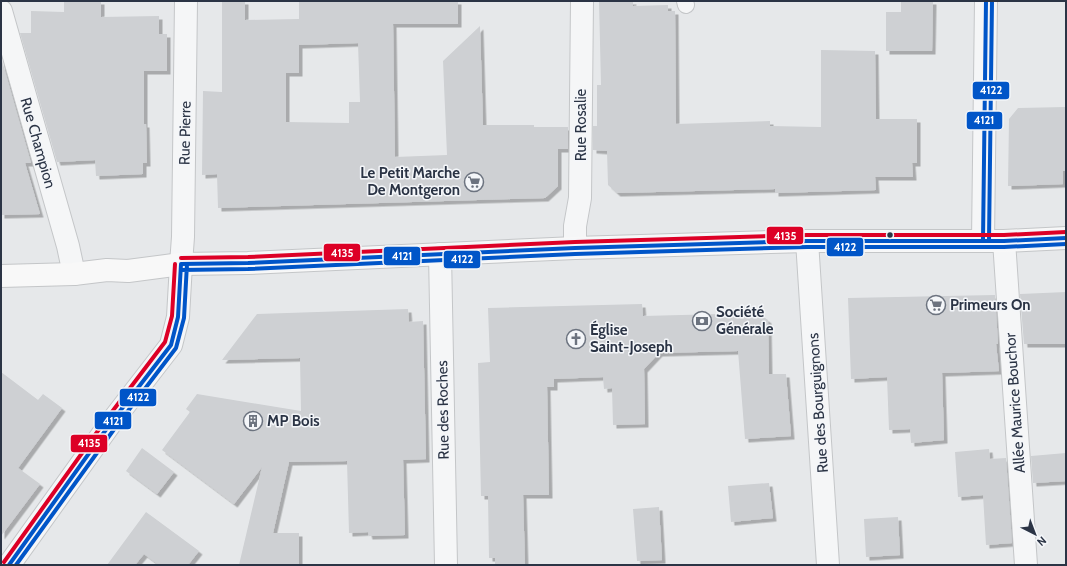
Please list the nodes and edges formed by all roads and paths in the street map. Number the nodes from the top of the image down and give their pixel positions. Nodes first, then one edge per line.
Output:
1 (186, 1) edge
2 (582, 1) edge
3 (986, 1) edge
4 (1, 11) edge
5 (1066, 238) edge
6 (994, 240) junction
7 (807, 241) junction
8 (575, 248) junction
9 (440, 254) junction
10 (181, 264) junction
11 (74, 274) junction
12 (1, 276) edge
13 (9, 565) edge
14 (446, 565) edge
15 (828, 565) edge
16 (1026, 565) edge

1 - 10 street, Rue Pierre
2 - 8 street, Rue Rosalie
3 - 6 street, Allée Maurice Bouchor
4 - 11 street, Rue Champion
5 - 6 main road
6 - 7 main road
6 - 16 street, Allée Maurice Bouchor
7 - 8 main road
7 - 15 street, Rue des Bourguignons
8 - 9 main road
9 - 10 main road
9 - 14 street, Rue des Roches
10 - 11 main road
10 - 13 street, Rue Pierre
11 - 12 main road

